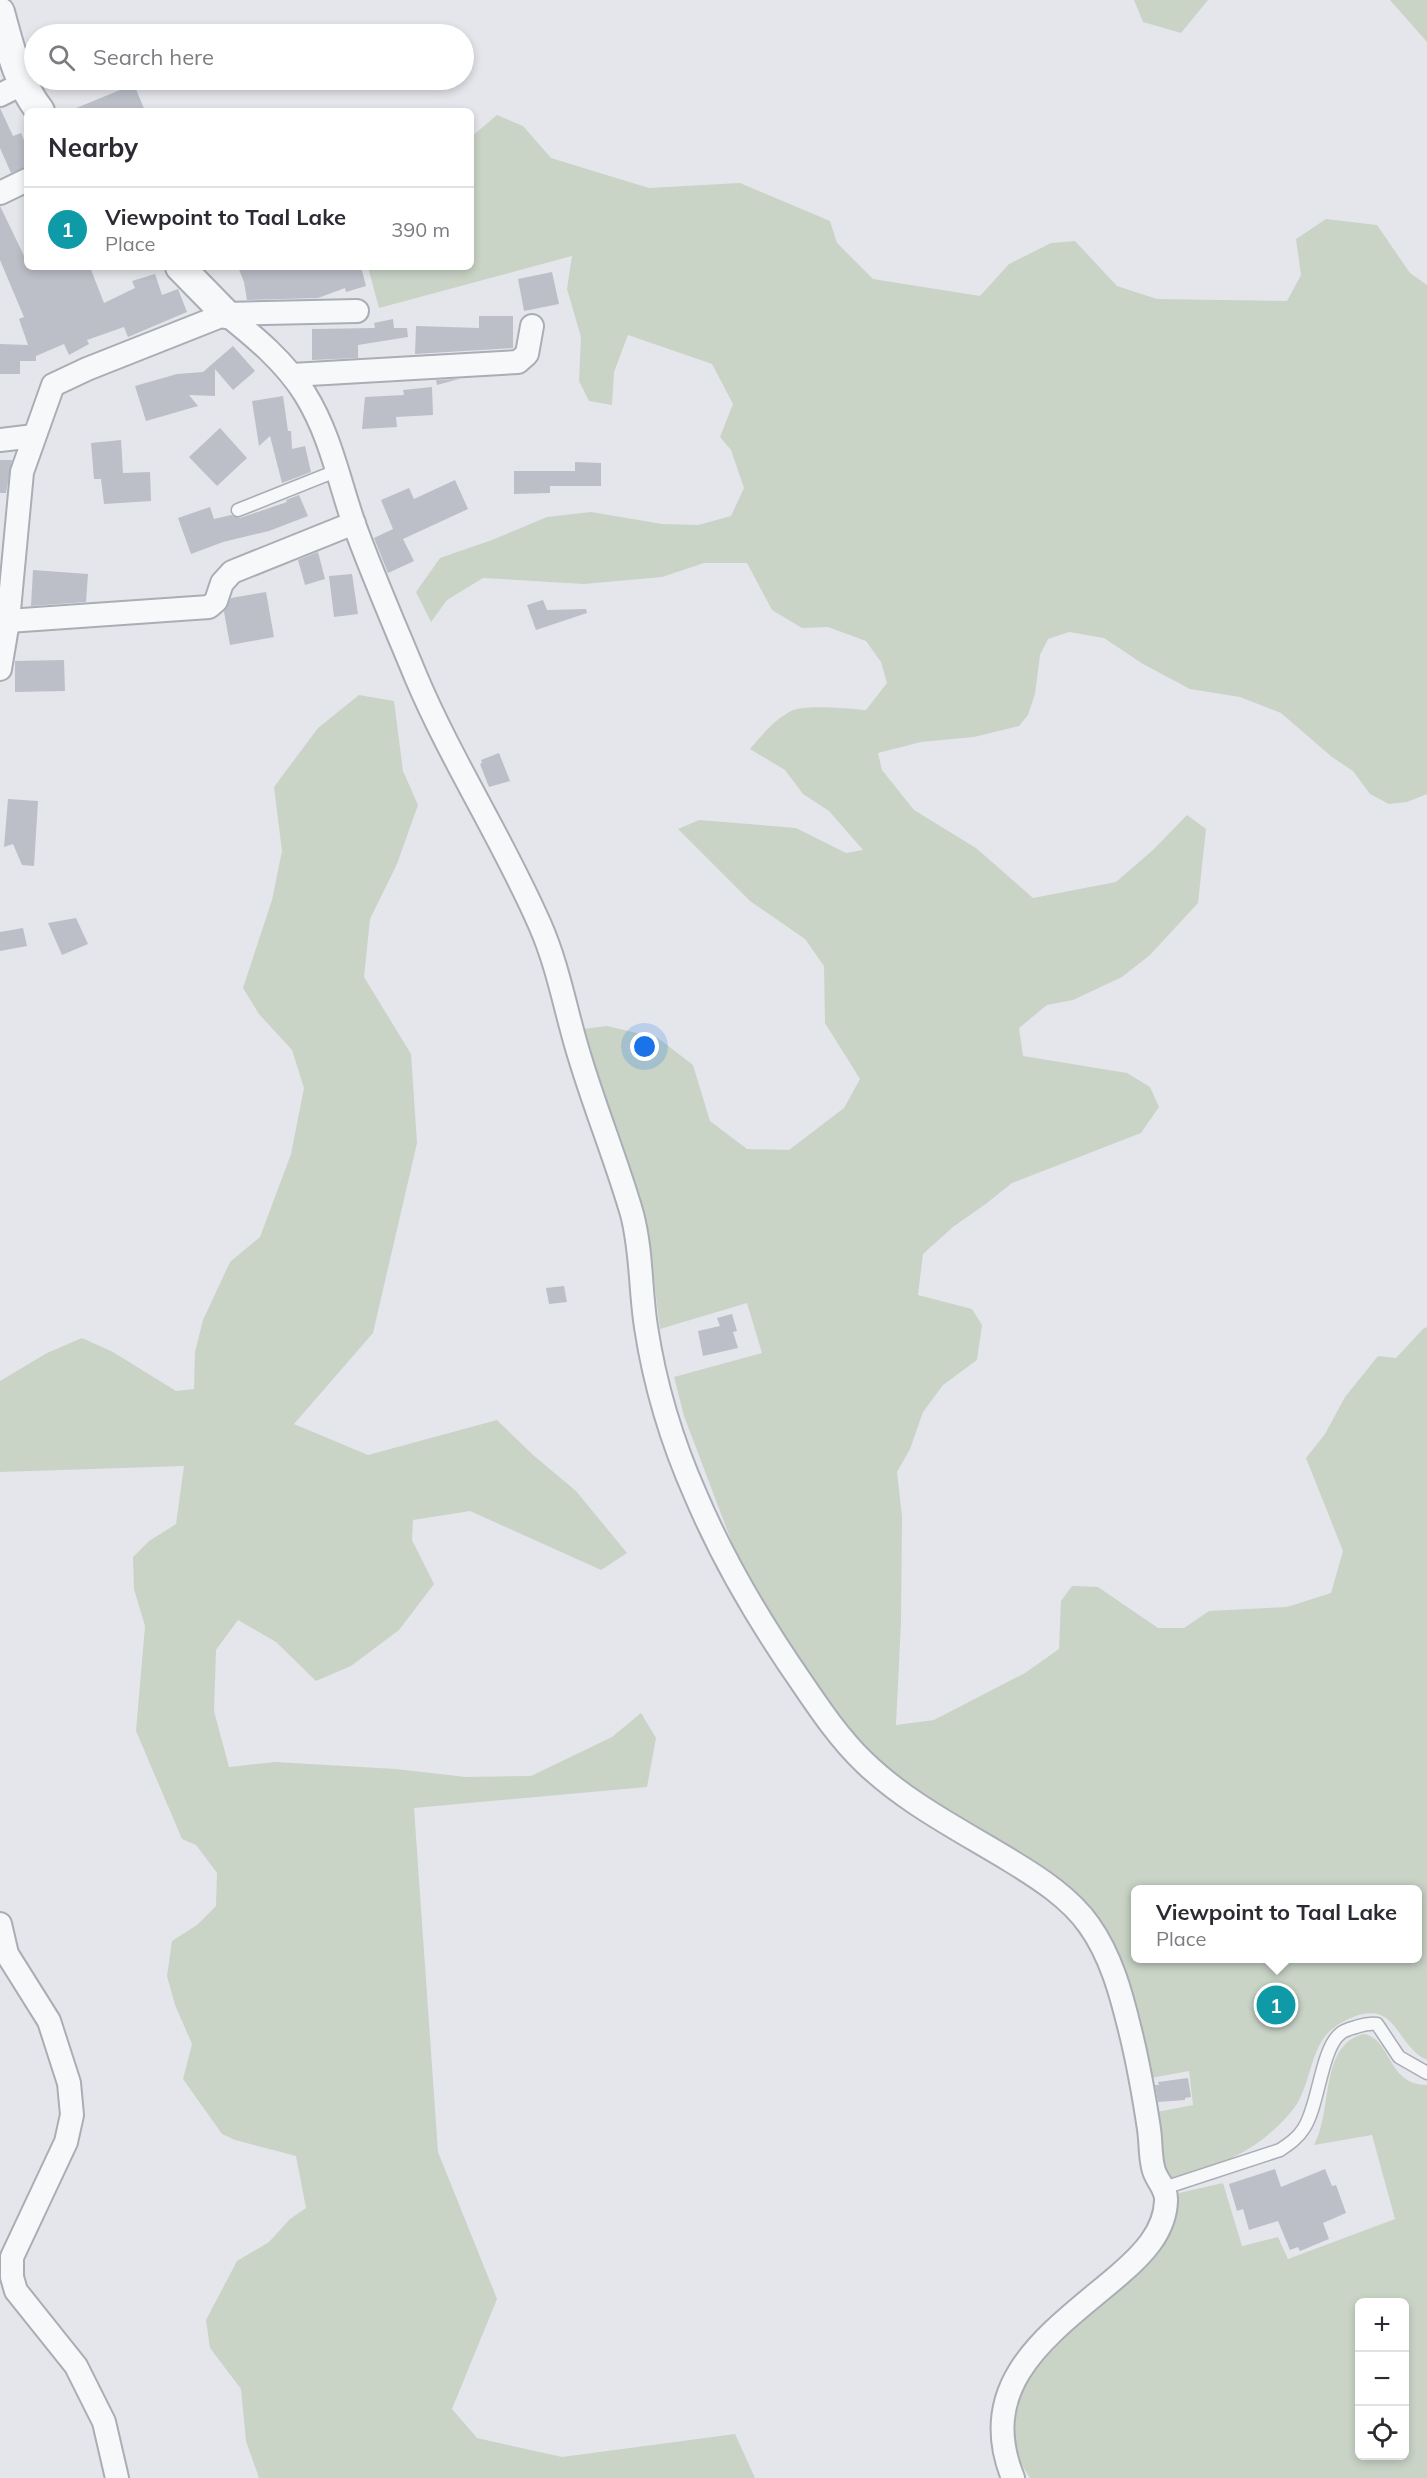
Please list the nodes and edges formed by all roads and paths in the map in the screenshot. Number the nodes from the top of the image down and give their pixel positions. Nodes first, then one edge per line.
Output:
1 (0, 12) edge
2 (11, 89) edge
3 (36, 108) edge
4 (24, 181) edge
5 (0, 193) edge
6 (183, 270) edge
7 (357, 311) dead end
8 (226, 314) junction
9 (532, 326) dead end
10 (292, 375) junction
11 (34, 436) junction
12 (0, 440) edge
13 (336, 471) junction
14 (238, 510) dead end
15 (354, 523) junction
16 (8, 621) junction
17 (0, 669) edge
18 (0, 1924) edge
19 (1427, 2073) edge
20 (1164, 2188) junction
21 (117, 2478) edge
22 (1013, 2478) edge

1 - 2 street
2 - 3 street
4 - 5 street
6 - 8 street
7 - 8 street
8 - 10 street
8 - 11 street
9 - 10 street
10 - 13 street
11 - 12 street
11 - 16 street
13 - 14 lane
13 - 15 street
15 - 16 street
15 - 20 street
16 - 17 street
18 - 21 street
19 - 20 lane
20 - 22 street

